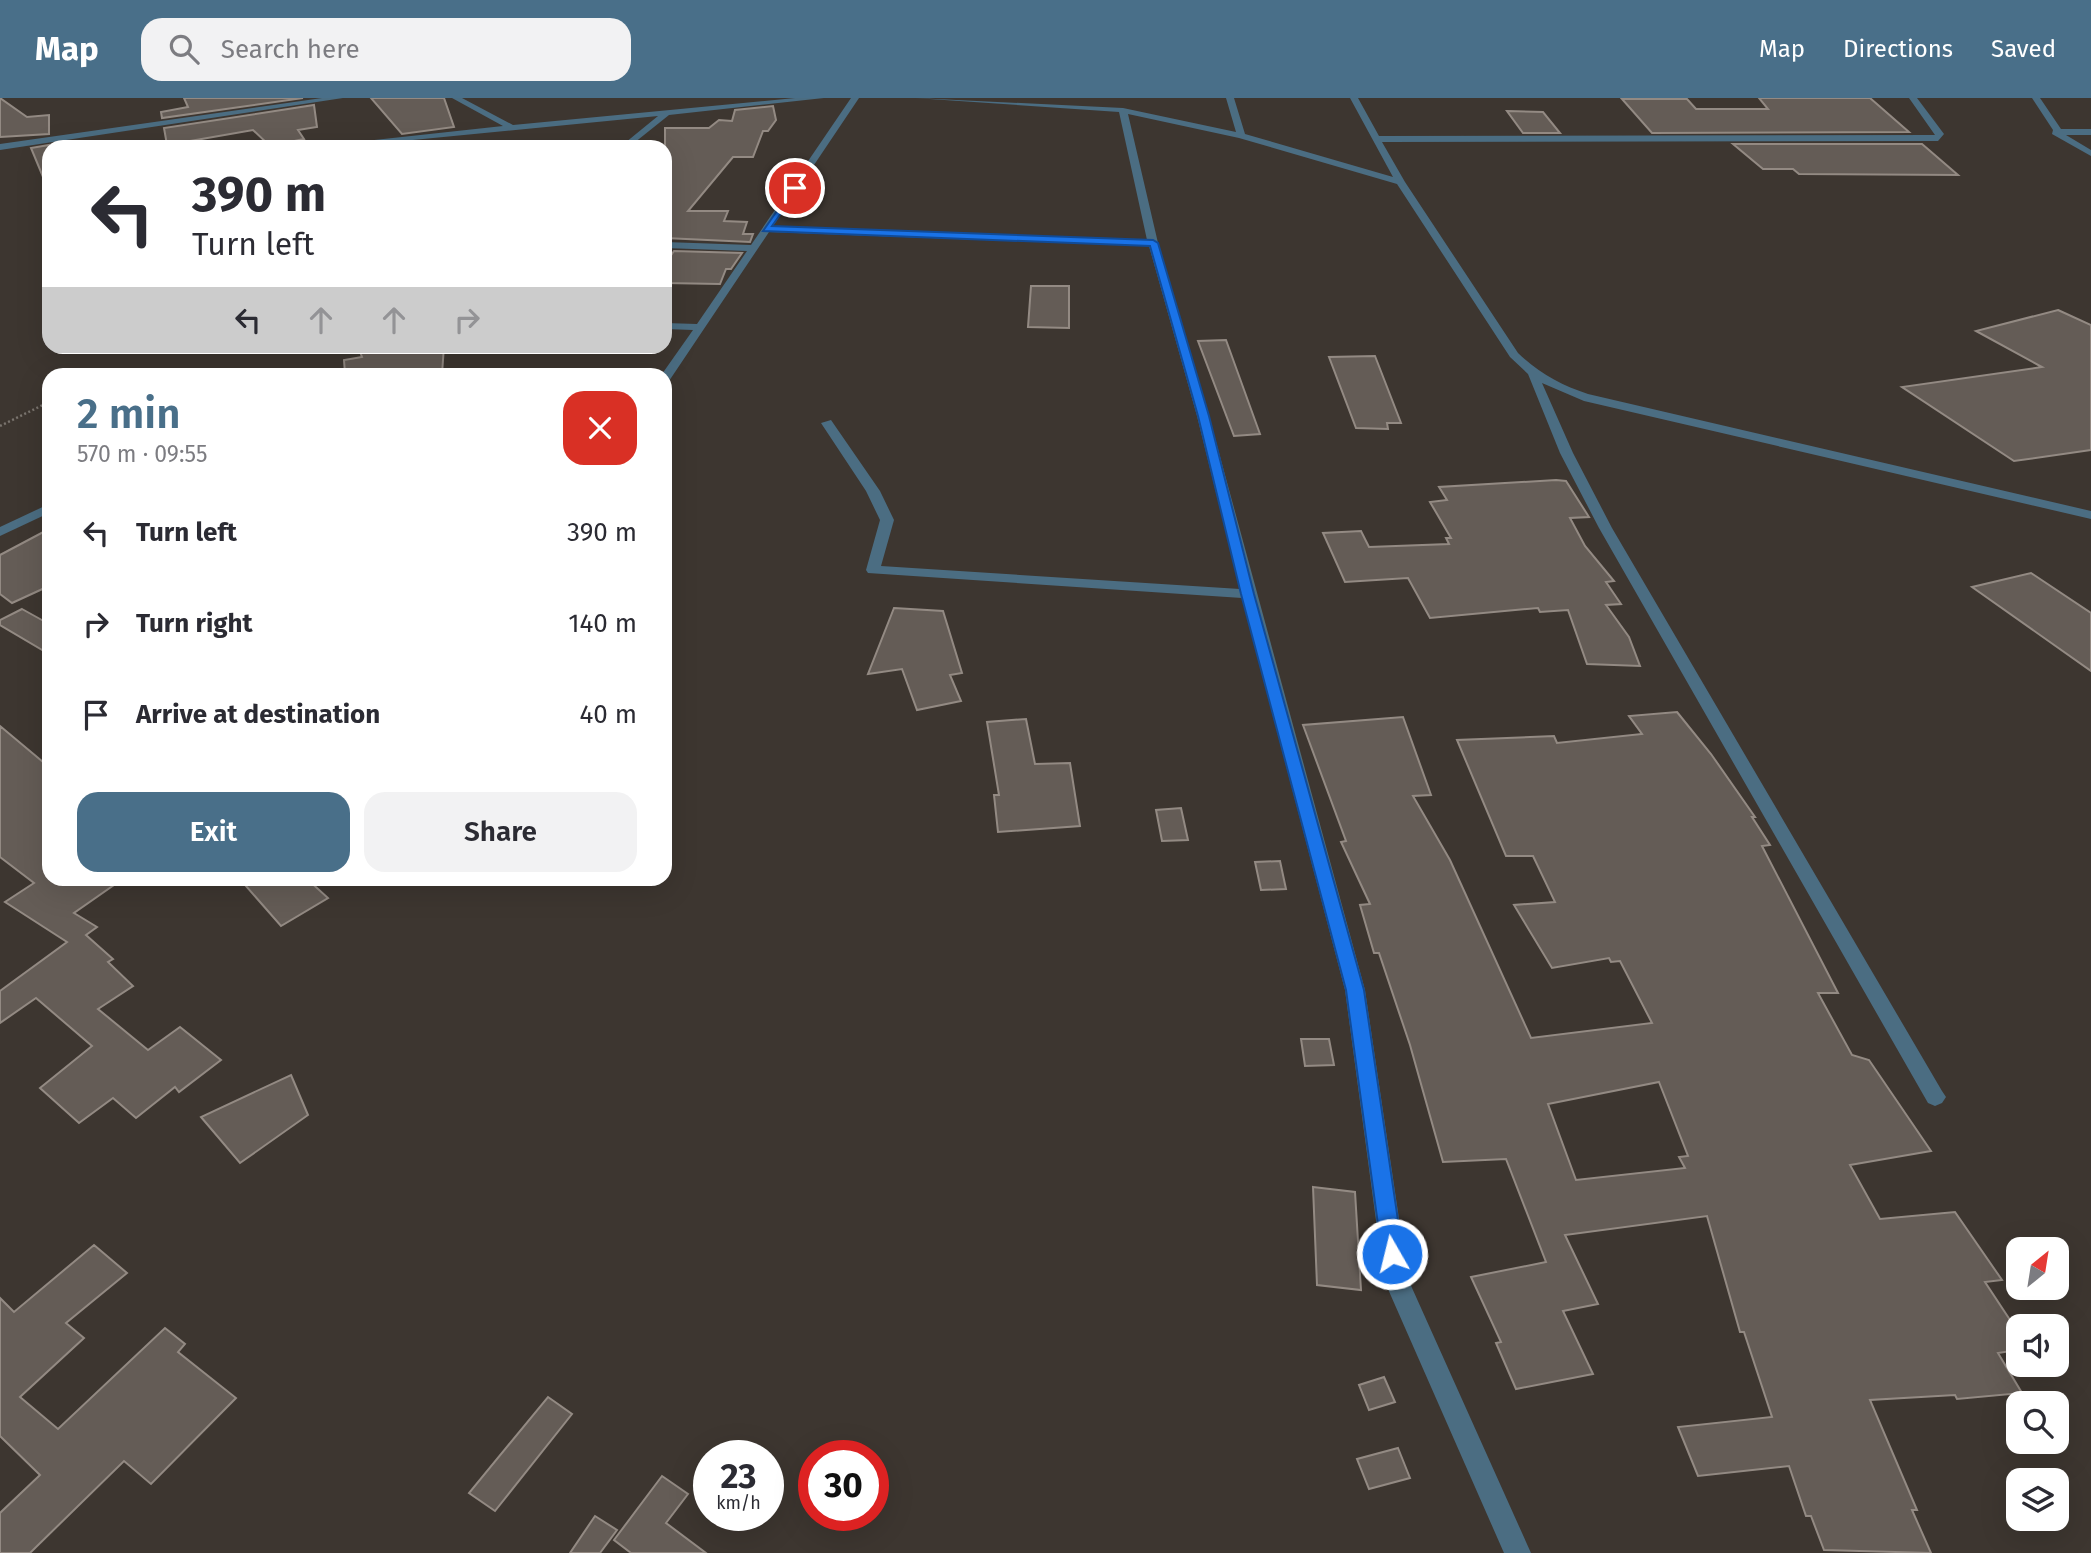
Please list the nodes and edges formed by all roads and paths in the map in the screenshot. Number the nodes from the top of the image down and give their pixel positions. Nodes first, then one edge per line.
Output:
1 (339, 98) edge
2 (456, 98) edge
3 (820, 98) edge
4 (855, 98) edge
5 (919, 98) edge
6 (1230, 98) edge
7 (1354, 98) edge
8 (1913, 98) edge
9 (2036, 98) edge
10 (1123, 110) junction
11 (668, 111) junction
12 (509, 127) junction
13 (482, 129) junction
14 (2055, 132) junction
15 (2091, 132) edge
16 (1241, 136) junction
17 (1378, 139) junction
18 (48, 140) edge
19 (379, 140) edge
20 (473, 140) edge
21 (633, 140) edge
22 (42, 141) edge
23 (0, 147) edge
24 (2091, 153) edge
25 (1400, 182) junction
26 (766, 229) junction
27 (1153, 243) junction
28 (672, 245) edge
29 (752, 248) junction
30 (672, 326) edge
31 (699, 327) junction
32 (672, 368) edge
33 (1533, 375) junction
34 (42, 405) edge
35 (827, 424) dead end
36 (0, 426) edge
37 (42, 511) edge
38 (2091, 516) edge
39 (0, 532) edge
40 (1248, 594) junction
41 (1935, 1097) dead end
42 (1518, 1553) edge

1 - 18 street
2 - 12 street
3 - 11 street
4 - 26 street
5 - 10 street
6 - 16 street
7 - 17 street
8 - 17 street
9 - 14 street
10 - 16 street
10 - 27 street
11 - 12 street
11 - 21 street
12 - 13 street
13 - 19 street
13 - 20 street
14 - 15 street
14 - 24 street
16 - 25 street
17 - 25 street
22 - 23 street
25 - 33 street
26 - 27 street
26 - 29 street
27 - 40 street
28 - 29 street
29 - 31 street
30 - 31 street
31 - 32 street
33 - 38 street
33 - 41 street
34 - 36 path
35 - 40 street
37 - 39 street
40 - 42 street

